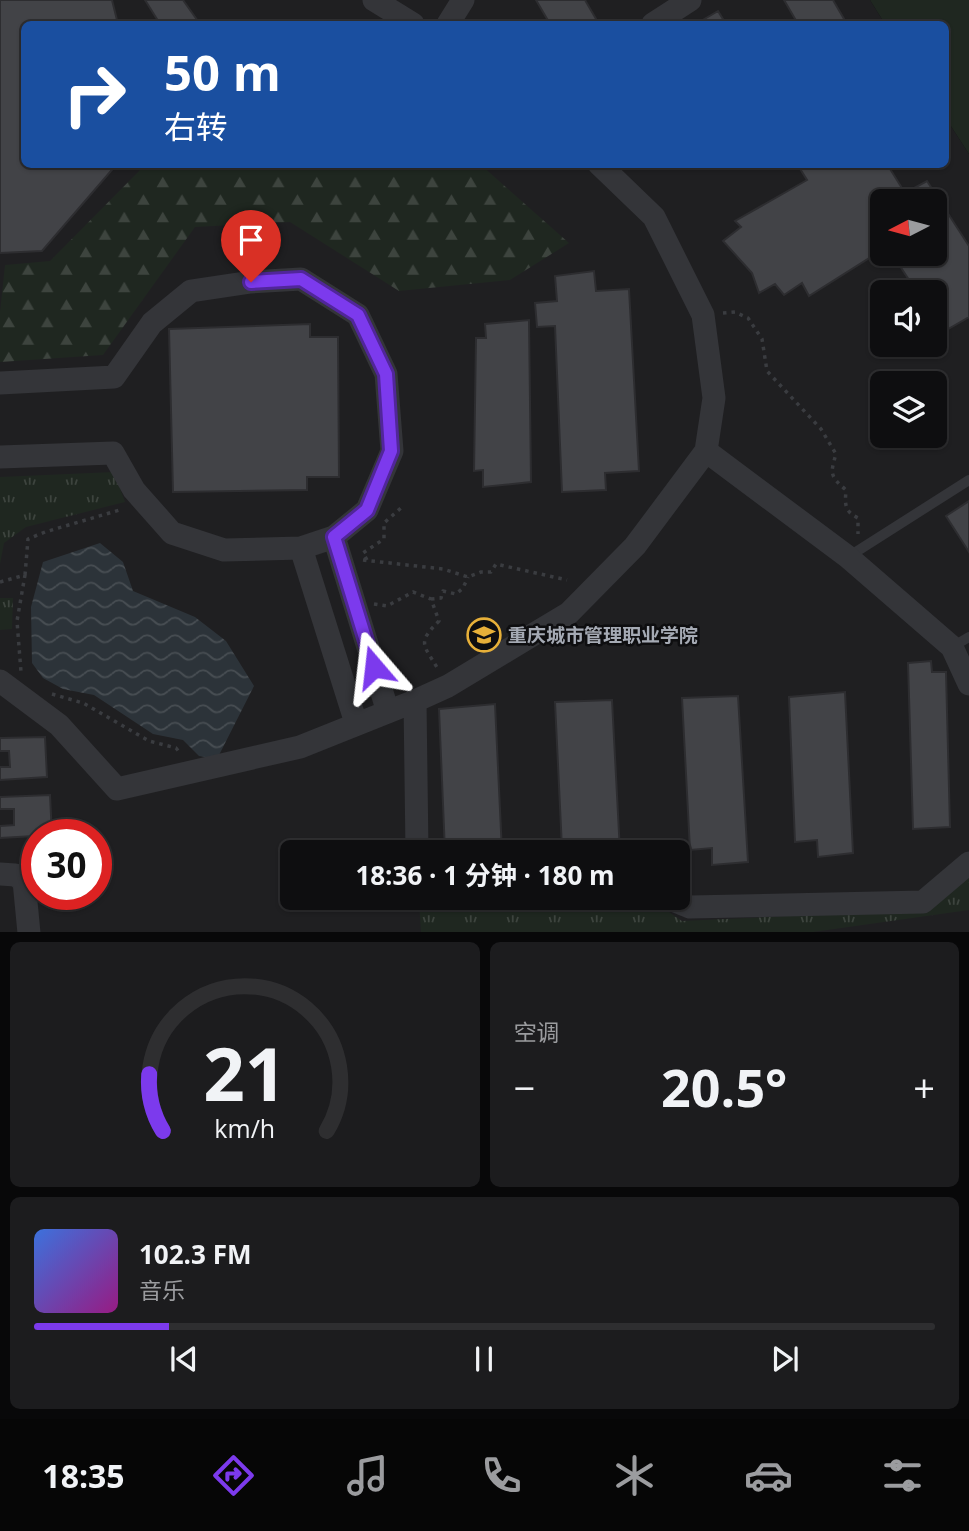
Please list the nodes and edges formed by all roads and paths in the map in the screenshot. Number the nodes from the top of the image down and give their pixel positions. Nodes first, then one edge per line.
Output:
1 (374, 0) edge
2 (463, 0) edge
3 (690, 0) edge
4 (408, 21) edge
5 (450, 21) edge
6 (658, 21) edge
7 (603, 168) edge
8 (703, 315) junction
9 (0, 383) edge
10 (706, 451) junction
11 (0, 457) edge
12 (969, 480) edge
13 (145, 503) junction
14 (402, 507) dead end
15 (301, 548) junction
16 (851, 555) junction
17 (340, 556) junction
18 (367, 561) junction
19 (25, 575) junction
20 (468, 577) junction
21 (566, 580) dead end
22 (0, 582) edge
23 (430, 598) junction
24 (353, 599) junction
25 (960, 642) edge
26 (29, 680) dead end
27 (0, 681) edge
28 (969, 684) edge
29 (448, 685) junction
30 (47, 692) dead end
31 (415, 701) junction
32 (388, 712) junction
33 (356, 723) junction
34 (192, 772) junction
35 (417, 840) edge
36 (969, 863) edge
37 (0, 874) edge
38 (690, 907) edge
39 (29, 932) edge

1 - 4 street
2 - 5 street
3 - 6 street
7 - 8 street
8 - 10 street
8 - 16 path
9 - 17 street
10 - 16 street
10 - 29 street
11 - 13 street
12 - 16 lane
13 - 15 street
13 - 19 path
14 - 18 path
15 - 17 street
15 - 33 street
16 - 25 street
17 - 18 path
17 - 18 path
17 - 24 street
18 - 20 path
19 - 22 path
19 - 26 path
20 - 21 path
20 - 23 path
23 - 24 path
23 - 29 path
24 - 32 street
25 - 28 street
27 - 34 street
29 - 31 street
30 - 34 path
31 - 32 street
31 - 35 street
32 - 33 street
33 - 34 street
36 - 38 street
37 - 39 street

